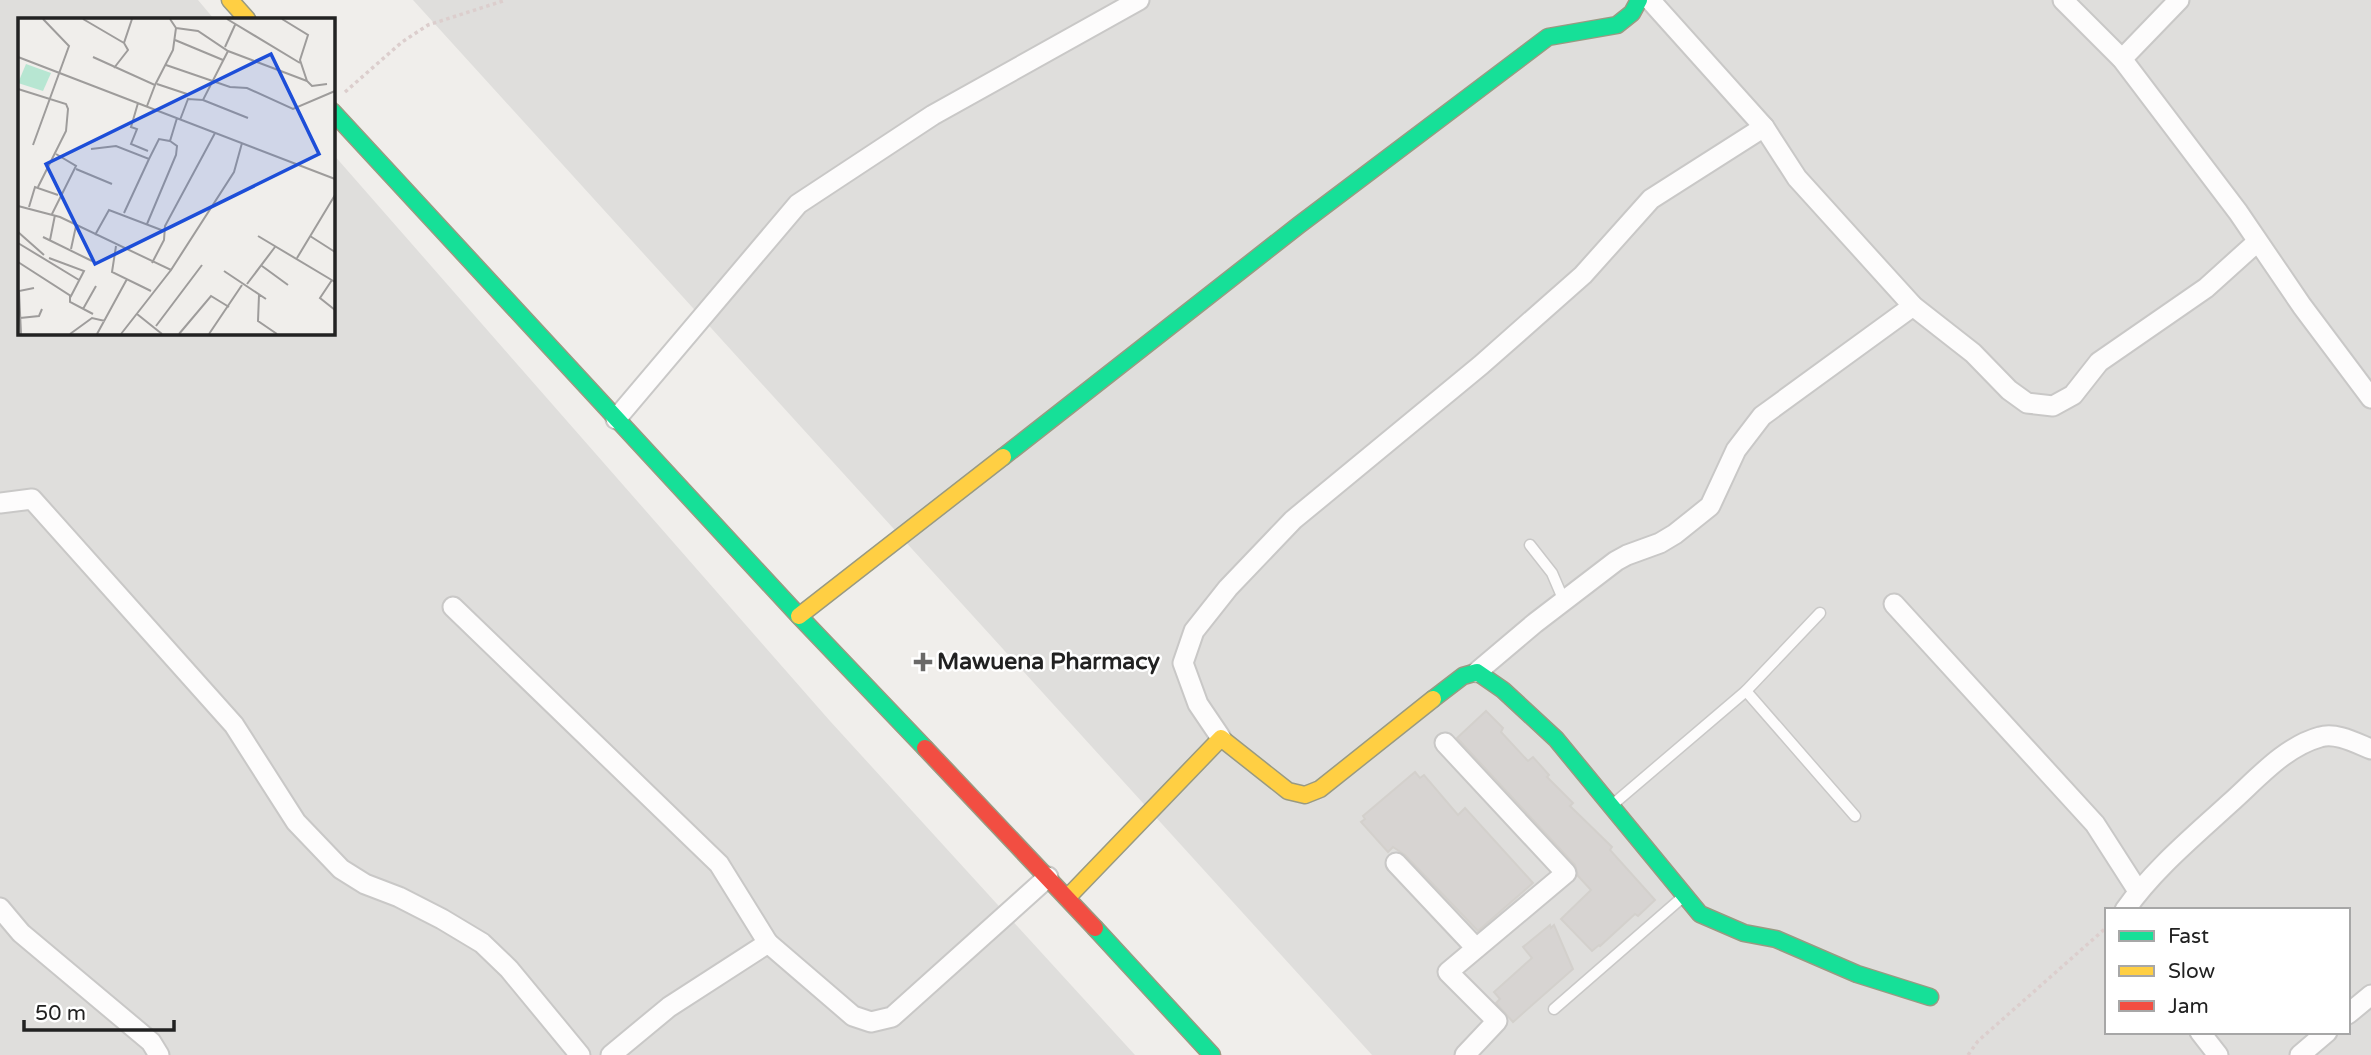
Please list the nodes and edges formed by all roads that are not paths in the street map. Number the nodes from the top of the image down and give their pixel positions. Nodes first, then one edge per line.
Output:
1 (230, 0) edge
2 (1139, 0) edge
3 (1639, 0) edge
4 (1650, 0) edge
5 (2063, 0) edge
6 (2179, 0) edge
7 (246, 18) edge
8 (2122, 59) junction
9 (334, 113) edge
10 (1764, 127) junction
11 (2258, 242) junction
12 (1913, 306) junction
13 (2371, 398) edge
14 (616, 419) junction
15 (0, 503) edge
16 (1530, 545) dead end
17 (1564, 601) junction
18 (1894, 604) dead end
19 (453, 607) dead end
20 (1820, 613) dead end
21 (799, 616) junction
22 (1477, 672) junction
23 (1746, 691) junction
24 (1222, 738) junction
25 (1445, 743) dead end
26 (2371, 749) edge
27 (1611, 806) junction
28 (1855, 816) dead end
29 (1396, 863) dead end
30 (1048, 877) junction
31 (2138, 891) junction
32 (1685, 896) junction
33 (1067, 898) junction
34 (0, 908) edge
35 (2126, 908) edge
36 (768, 943) junction
37 (1476, 948) junction
38 (2371, 995) edge
39 (1930, 998) dead end
40 (1554, 1009) dead end
41 (2350, 1012) edge
42 (2202, 1034) edge
43 (2325, 1034) edge
44 (159, 1055) edge
45 (580, 1055) edge
46 (611, 1055) edge
47 (1212, 1055) edge
48 (1465, 1055) edge
49 (2218, 1055) edge
50 (2300, 1055) edge

1 - 7 street
2 - 14 street
3 - 21 street
4 - 10 street
5 - 8 street
6 - 8 street
8 - 11 street
9 - 14 street
10 - 12 street
10 - 24 street
11 - 12 street
11 - 13 street
12 - 17 street
14 - 21 street
15 - 45 street
16 - 17 lane
17 - 22 street
18 - 31 street
19 - 36 street
20 - 23 lane
21 - 30 street
22 - 24 street
22 - 27 street
23 - 27 lane
23 - 28 lane
24 - 33 street
25 - 37 street
26 - 31 street
27 - 32 street
29 - 37 street
30 - 33 street
30 - 36 street
31 - 35 street
32 - 39 street
32 - 40 lane
33 - 47 street
34 - 44 street
36 - 46 street
37 - 48 street
38 - 41 street
42 - 49 street
43 - 50 street

